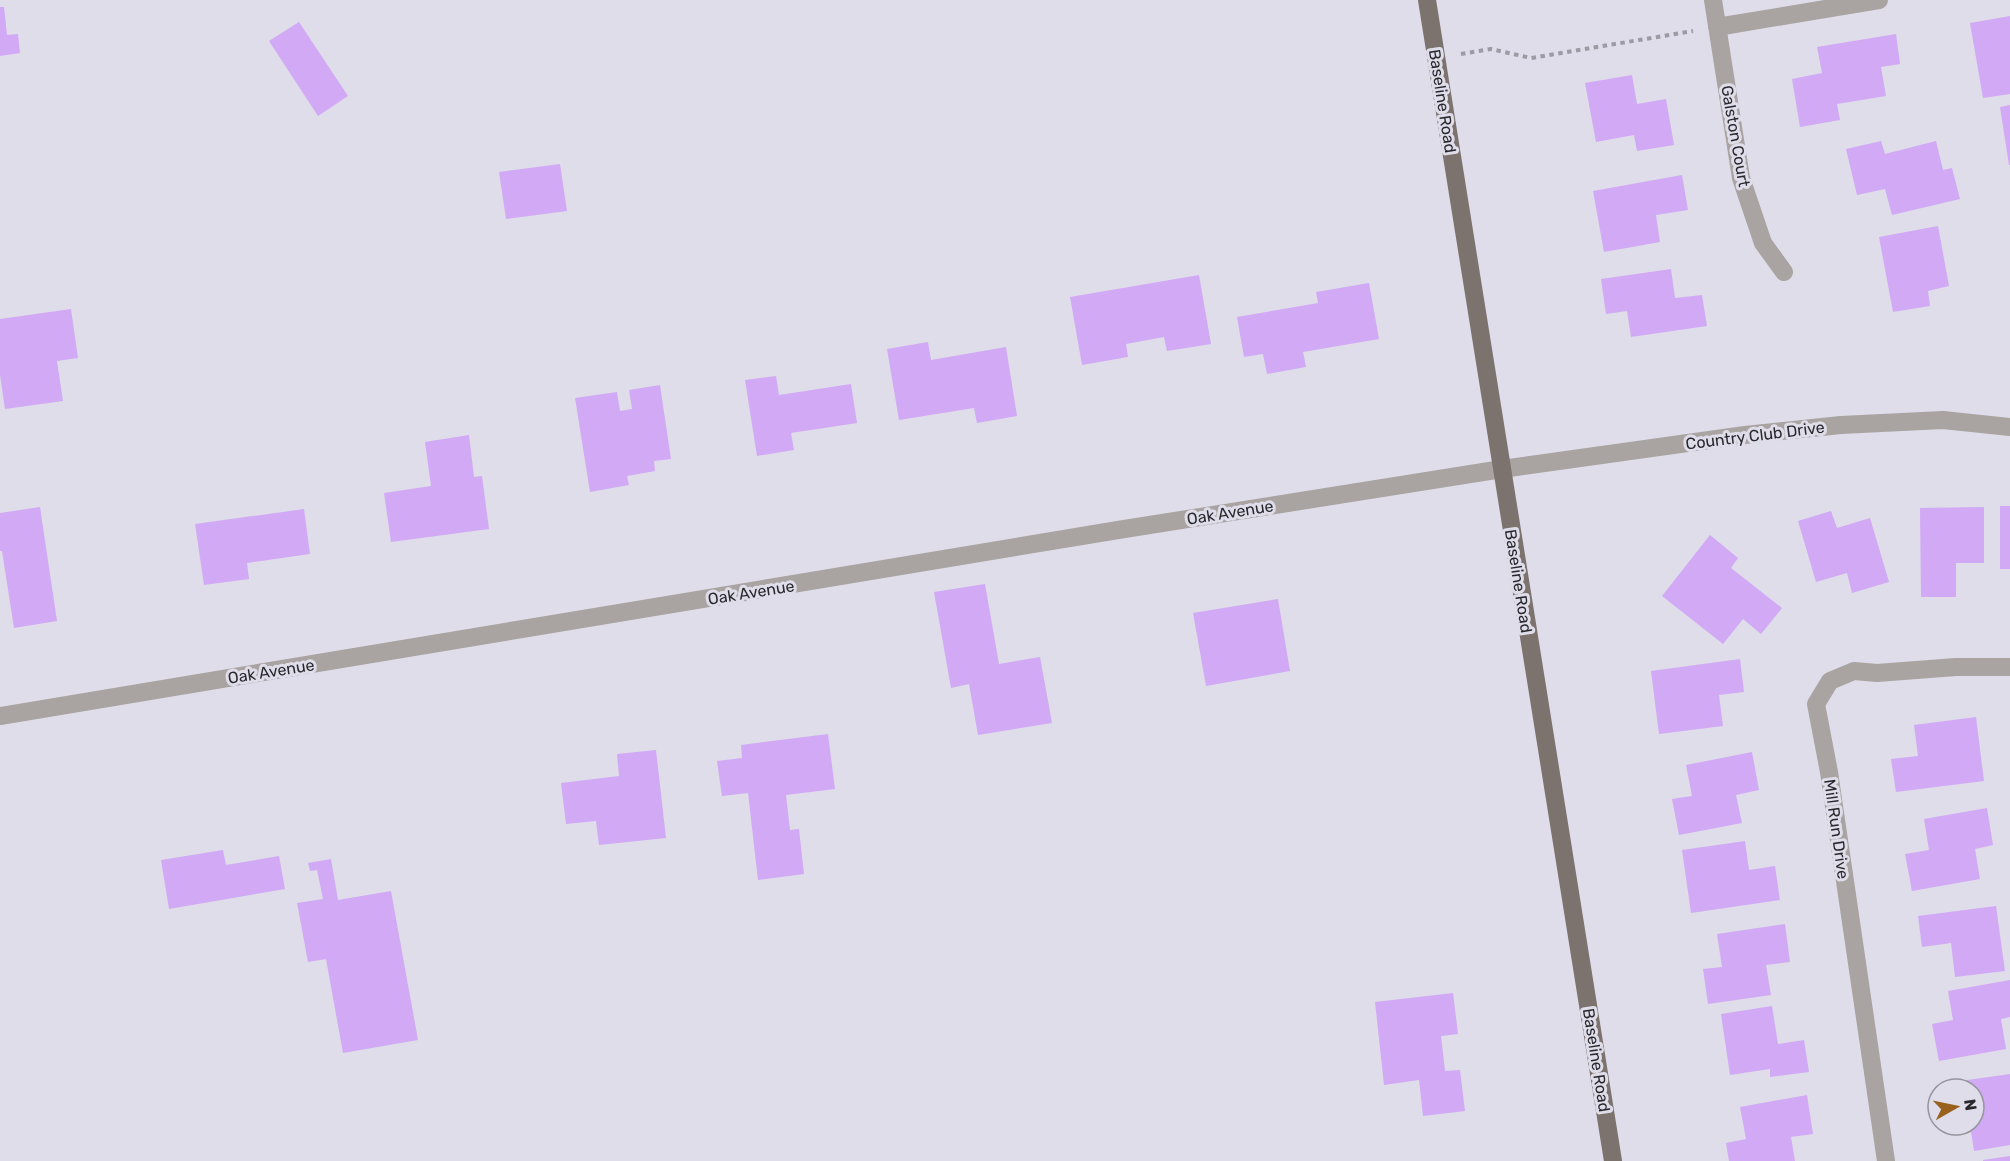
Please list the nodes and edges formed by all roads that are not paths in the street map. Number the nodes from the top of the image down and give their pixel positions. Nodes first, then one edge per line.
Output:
1 (1427, 0) edge
2 (1713, 0) edge
3 (1879, 0) edge
4 (1717, 27) junction
5 (1784, 272) dead end
6 (2010, 427) edge
7 (1502, 469) junction
8 (2010, 667) edge
9 (0, 716) edge
10 (1613, 1161) edge
11 (1886, 1161) edge

1 - 7 main road, Baseline Road
2 - 4 street, Galston Court
3 - 4 street
4 - 5 street, Galston Court
6 - 7 street, Country Club Drive
7 - 9 street, Oak Avenue
7 - 10 main road, Baseline Road
8 - 11 street, Mill Run Drive

